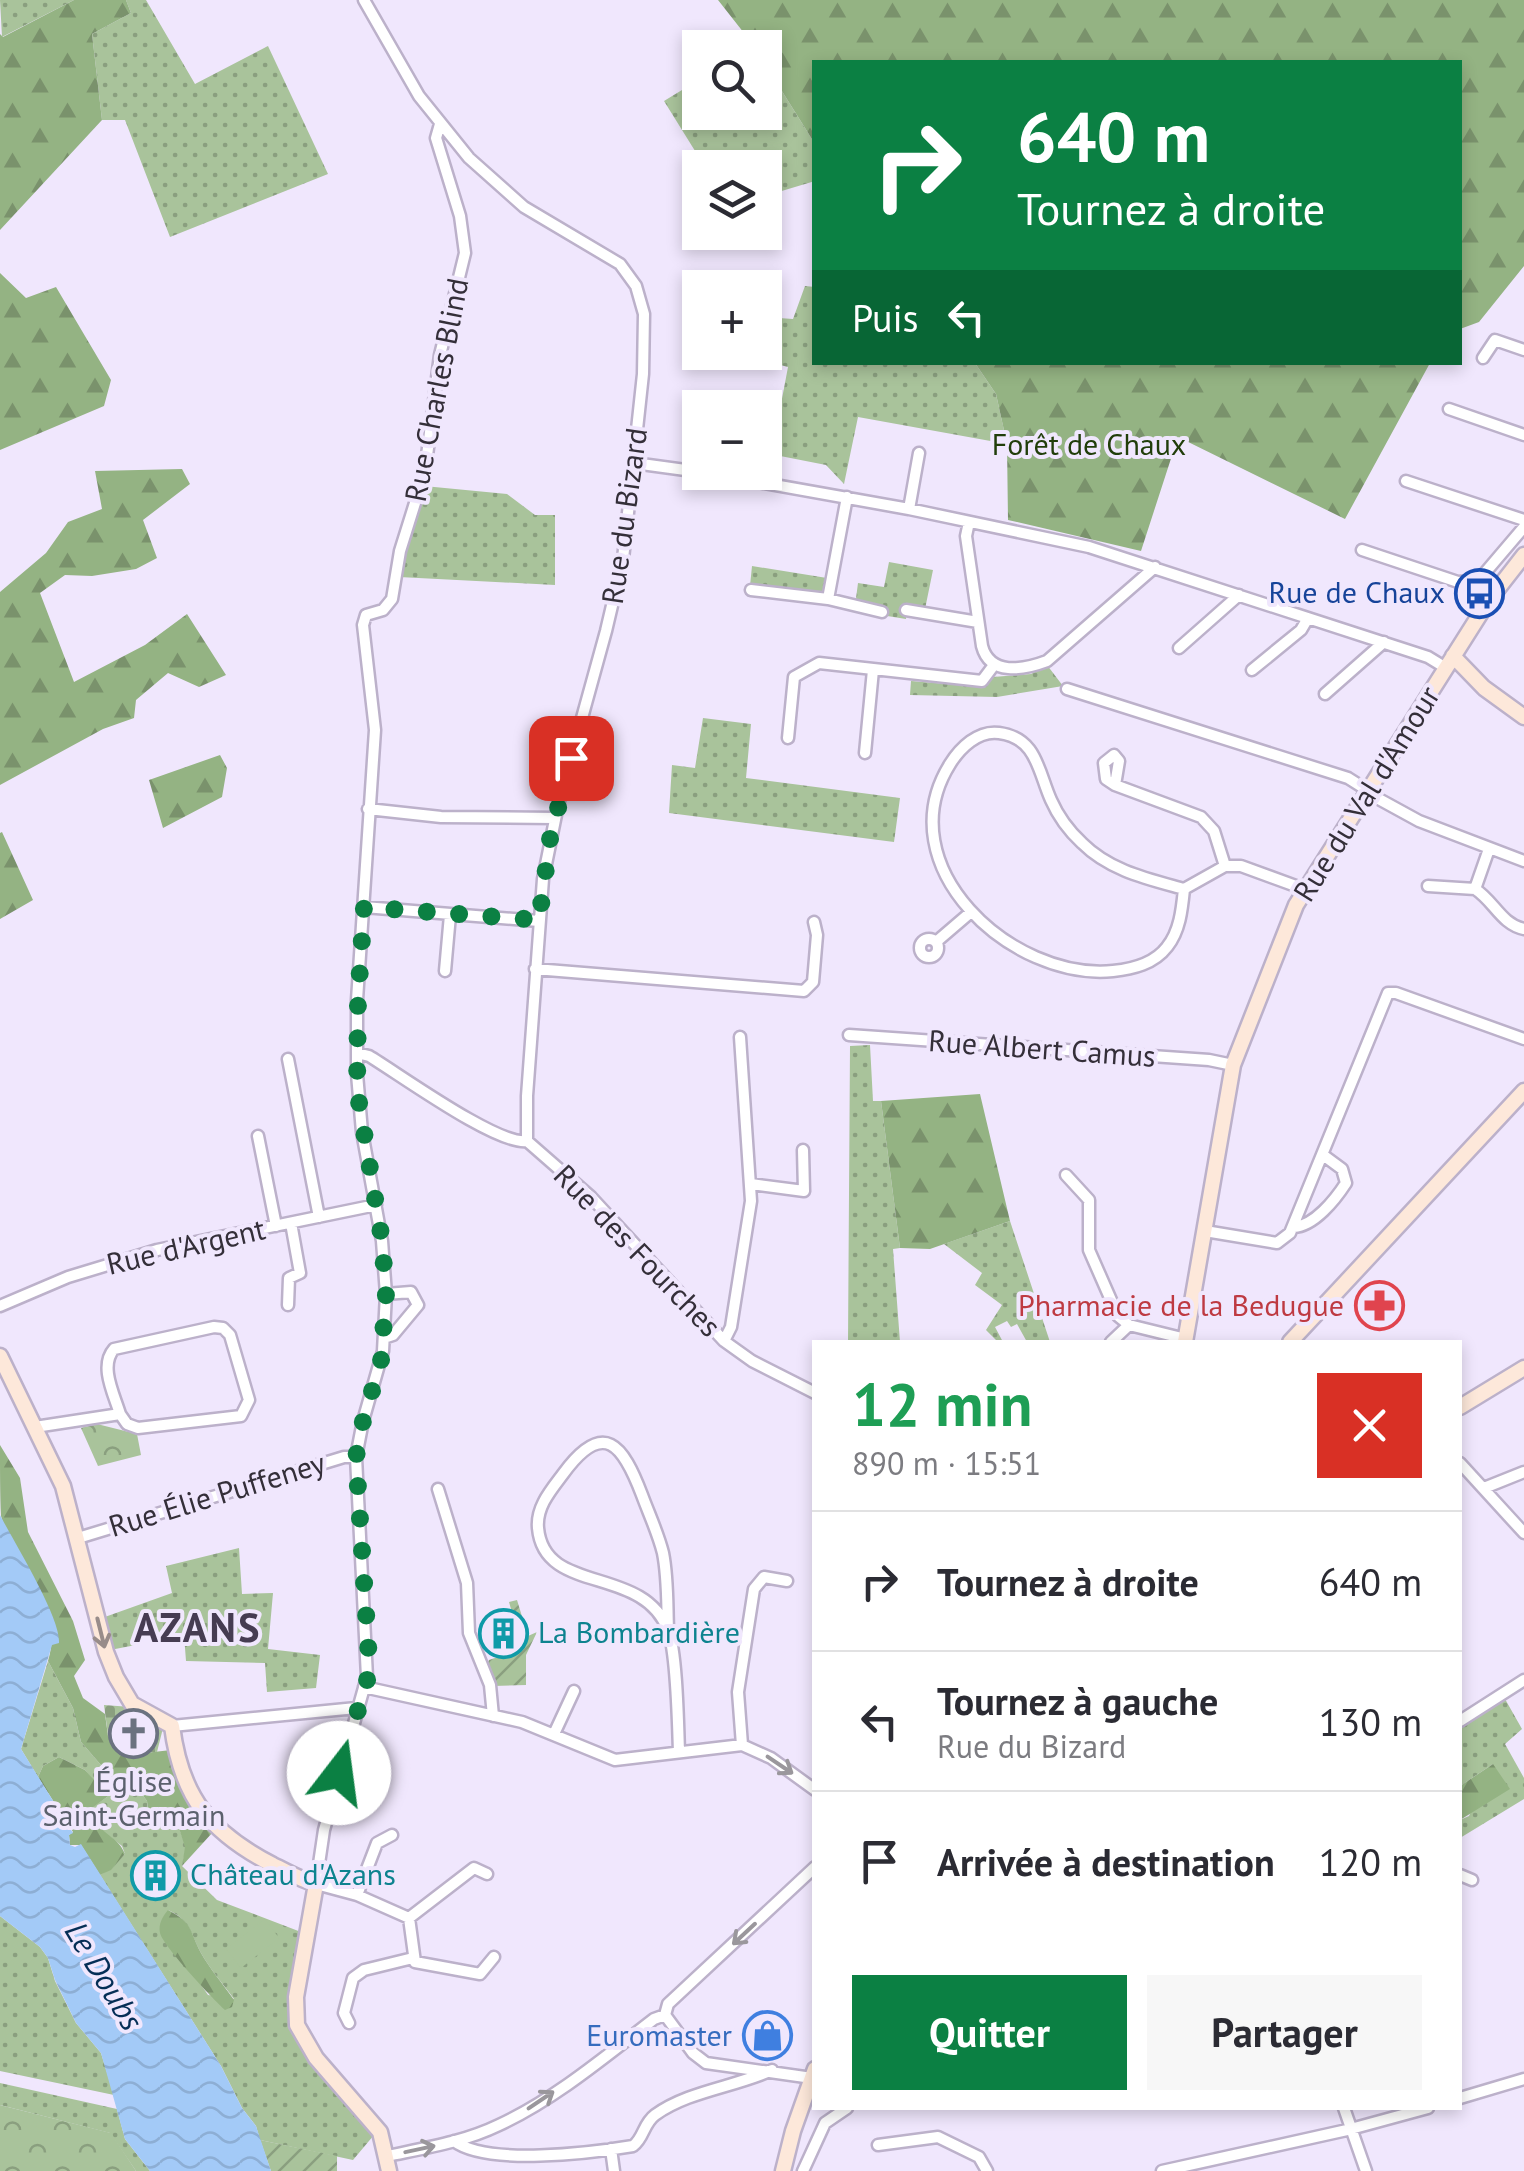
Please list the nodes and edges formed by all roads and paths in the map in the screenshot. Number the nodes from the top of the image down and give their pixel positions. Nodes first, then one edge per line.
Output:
1 (364, 0) edge
2 (440, 124) junction
3 (1524, 350) edge
4 (1483, 358) dead end
5 (1449, 409) dead end
6 (1524, 435) edge
7 (919, 453) dead end
8 (634, 463) junction
9 (682, 469) edge
10 (1406, 481) dead end
11 (782, 486) edge
12 (847, 497) junction
13 (909, 509) junction
14 (968, 522) junction
15 (1524, 523) edge
16 (1511, 541) junction
17 (1362, 550) dead end
18 (1524, 555) edge
19 (1155, 567) junction
20 (751, 590) dead end
21 (1239, 595) junction
22 (828, 599) junction
23 (906, 610) dead end
24 (882, 612) dead end
25 (1308, 618) junction
26 (978, 622) junction
27 (1384, 642) junction
28 (1180, 648) dead end
29 (1450, 662) junction
30 (994, 665) junction
31 (873, 670) junction
32 (1252, 670) dead end
33 (1067, 689) dead end
34 (1325, 694) dead end
35 (1524, 717) edge
36 (788, 738) dead end
37 (865, 753) dead end
38 (1114, 784) dead end
39 (1366, 791) junction
40 (368, 809) junction
41 (555, 818) junction
42 (1489, 849) junction
43 (1524, 861) edge
44 (1225, 866) junction
45 (1428, 886) dead end
46 (1304, 889) junction
47 (1474, 889) junction
48 (1184, 890) junction
49 (364, 907) junction
50 (971, 912) junction
51 (450, 915) junction
52 (539, 920) junction
53 (814, 922) dead end
54 (1524, 929) edge
55 (936, 942) dead end
56 (536, 969) junction
57 (445, 971) dead end
58 (849, 1035) dead end
59 (740, 1037) dead end
60 (1524, 1039) edge
61 (357, 1053) junction
62 (288, 1059) dead end
63 (1234, 1065) junction
64 (1524, 1091) edge
65 (258, 1136) dead end
66 (527, 1141) junction
67 (803, 1150) dead end
68 (1323, 1155) junction
69 (1066, 1174) dead end
70 (751, 1184) junction
71 (376, 1205) junction
72 (319, 1217) junction
73 (290, 1223) junction
74 (276, 1226) junction
75 (1294, 1228) junction
76 (1205, 1231) junction
77 (386, 1294) junction
78 (288, 1305) dead end
79 (0, 1306) edge
80 (1129, 1325) junction
81 (384, 1338) junction
82 (1112, 1340) edge
83 (1182, 1340) edge
84 (1185, 1340) edge
85 (1292, 1340) edge
86 (724, 1342) junction
87 (0, 1356) edge
88 (1524, 1368) edge
89 (812, 1391) edge
90 (1462, 1406) edge
91 (120, 1414) junction
92 (35, 1427) junction
93 (356, 1457) junction
94 (1462, 1465) edge
95 (1524, 1472) edge
96 (1484, 1488) junction
97 (438, 1489) dead end
98 (1524, 1533) edge
99 (78, 1538) junction
100 (787, 1581) dead end
101 (668, 1630) junction
102 (1524, 1680) edge
103 (364, 1687) junction
104 (574, 1691) dead end
105 (356, 1708) junction
106 (493, 1716) junction
107 (1462, 1720) edge
108 (172, 1726) junction
109 (554, 1734) junction
110 (742, 1744) junction
111 (678, 1752) junction
112 (812, 1788) edge
113 (392, 1835) dead end
114 (812, 1870) edge
115 (487, 1874) dead end
116 (1462, 1876) edge
117 (1472, 1880) dead end
118 (316, 1884) junction
119 (357, 1896) junction
120 (408, 1918) junction
121 (494, 1957) dead end
122 (412, 1958) junction
123 (665, 2014) junction
124 (350, 2024) dead end
125 (772, 2070) junction
126 (812, 2078) edge
127 (1524, 2079) edge
128 (1462, 2097) edge
129 (845, 2110) edge
130 (1345, 2110) edge
131 (1421, 2110) edge
132 (1352, 2129) junction
133 (793, 2131) junction
134 (454, 2141) junction
135 (878, 2145) dead end
136 (610, 2149) junction
137 (388, 2164) edge
138 (614, 2171) edge
139 (774, 2171) edge
140 (784, 2171) edge
141 (803, 2171) edge
142 (987, 2171) edge
143 (1162, 2171) edge
144 (1366, 2171) edge

1 - 2 street, Rue du Bizard
2 - 8 street, Rue du Bizard
2 - 40 street, Rue Charles Blind
3 - 4 street
5 - 6 street
7 - 13 street
8 - 9 street
8 - 41 street, Rue du Bizard
10 - 15 street
11 - 12 street
12 - 13 street
12 - 22 street
13 - 14 street
14 - 19 street
14 - 26 street
15 - 16 street
16 - 17 street
16 - 18 street, Rue du Val d'Amour
18 - 29 street, Rue du Val d'Amour
19 - 21 street
19 - 30 street
20 - 22 street
21 - 25 street
21 - 28 street
22 - 24 street
23 - 26 street
25 - 27 street
25 - 32 street
26 - 30 street
27 - 29 street
27 - 34 street
29 - 35 street
29 - 39 street, Rue du Val d'Amour
30 - 31 street
31 - 36 street
31 - 37 street
33 - 39 street
38 - 44 street
39 - 42 street
39 - 46 street, Rue du Val d'Amour
40 - 41 street
40 - 49 street, Rue Charles Blind
41 - 52 street, Rue du Bizard
42 - 43 street
42 - 47 street
44 - 46 street
44 - 48 street
45 - 47 street
46 - 63 street, Rue du Val d'Amour
47 - 54 street
48 - 50 street
48 - 50 street
49 - 51 street
49 - 61 street, Rue Charles Blind
50 - 55 street
51 - 52 street
51 - 57 street
52 - 56 street, Rue du Bizard
53 - 56 street
56 - 66 street, Rue du Bizard
58 - 63 street, Rue Albert Camus
59 - 70 street
60 - 68 street
61 - 66 street, Rue des Fourches
61 - 71 street, Rue Charles Blind
62 - 72 street
63 - 76 street, Rue du Val d'Amour
64 - 85 street
65 - 74 street
66 - 86 street, Rue des Fourches
67 - 70 street
68 - 75 street
68 - 75 street
69 - 80 street
70 - 86 street
71 - 72 street, Rue d'Argent
71 - 77 street, Rue Charles Blind
72 - 73 street, Rue d'Argent
73 - 74 street, Rue d'Argent
73 - 78 street
74 - 79 street, Rue d'Argent
75 - 76 street
76 - 84 street, Rue du Val d'Amour
77 - 81 street, Rue Charles Blind
77 - 81 street
80 - 82 street
80 - 83 street
81 - 93 street, Rue Charles Blind
86 - 89 street, Rue des Fourches
87 - 92 street
88 - 90 street
91 - 91 street
91 - 92 street
92 - 99 street
93 - 99 street, Rue Élie Puffeney
93 - 103 street, Rue Charles Blind
94 - 96 street
95 - 96 street
96 - 98 street
97 - 106 street
99 -> 108 street
100 - 110 street
101 - 101 street
101 - 111 street
102 - 107 street
103 - 105 street, Rue Charles Blind
103 - 106 street
104 - 109 street
105 - 108 street
105 - 118 street, Rue Charles Blind
106 - 109 street
108 - 118 street
109 - 111 street
110 - 111 street
110 -> 112 street
113 - 119 street
114 -> 123 street
115 - 120 street
116 - 117 street
118 - 119 street
118 - 137 street, Rue Charles Blind
119 - 120 street
120 - 122 street
121 - 122 street
122 - 124 street
123 - 125 street
134 -> 123 street
125 - 126 street
125 - 136 street
126 - 133 street
127 - 128 street
129 - 141 street
130 - 132 street
131 - 132 street
132 - 143 street
132 - 144 street
133 - 139 street
133 - 140 street
134 - 136 street
137 -> 134 street
135 - 142 street
136 - 138 street

